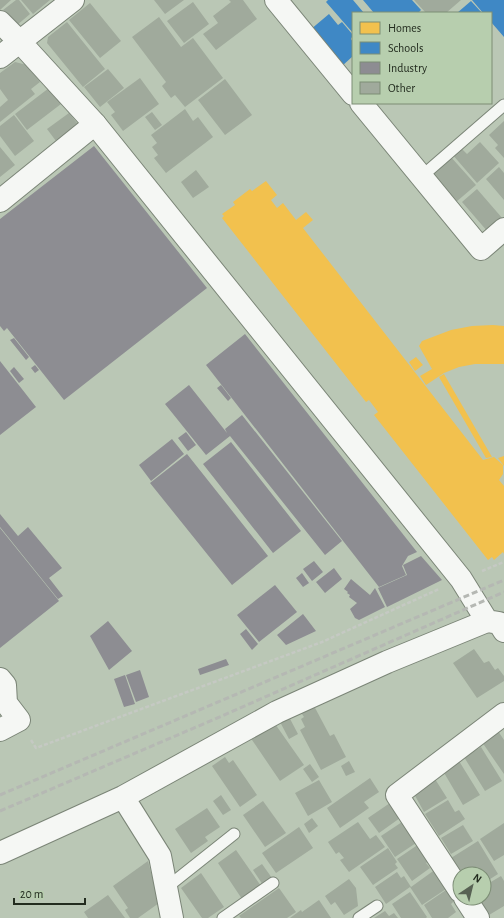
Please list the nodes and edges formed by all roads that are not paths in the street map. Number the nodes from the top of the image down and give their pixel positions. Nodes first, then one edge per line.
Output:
1 (73, 0) edge
2 (276, 0) edge
3 (0, 22) edge
4 (20, 42) junction
5 (0, 57) edge
6 (352, 93) edge
7 (362, 104) edge
8 (504, 105) edge
9 (95, 124) junction
10 (421, 176) junction
11 (0, 202) edge
12 (504, 229) edge
13 (498, 624) edge
14 (0, 679) edge
15 (504, 714) edge
16 (0, 730) edge
17 (123, 797) junction
18 (234, 834) dead end
19 (0, 853) edge
20 (452, 879) edge
21 (273, 883) dead end
22 (166, 888) junction
23 (377, 906) dead end
24 (172, 918) edge
25 (223, 918) edge
26 (359, 918) edge

1 - 4 street
2 - 6 street
3 - 4 street
4 - 5 street
4 - 9 street
7 - 10 street
8 - 10 lane
9 - 11 street
9 - 13 street
10 - 12 street
13 - 17 street
14 - 16 street
15 - 20 street
17 - 19 street
17 - 22 street
18 - 22 lane
21 - 25 lane
22 - 24 street
23 - 26 lane

